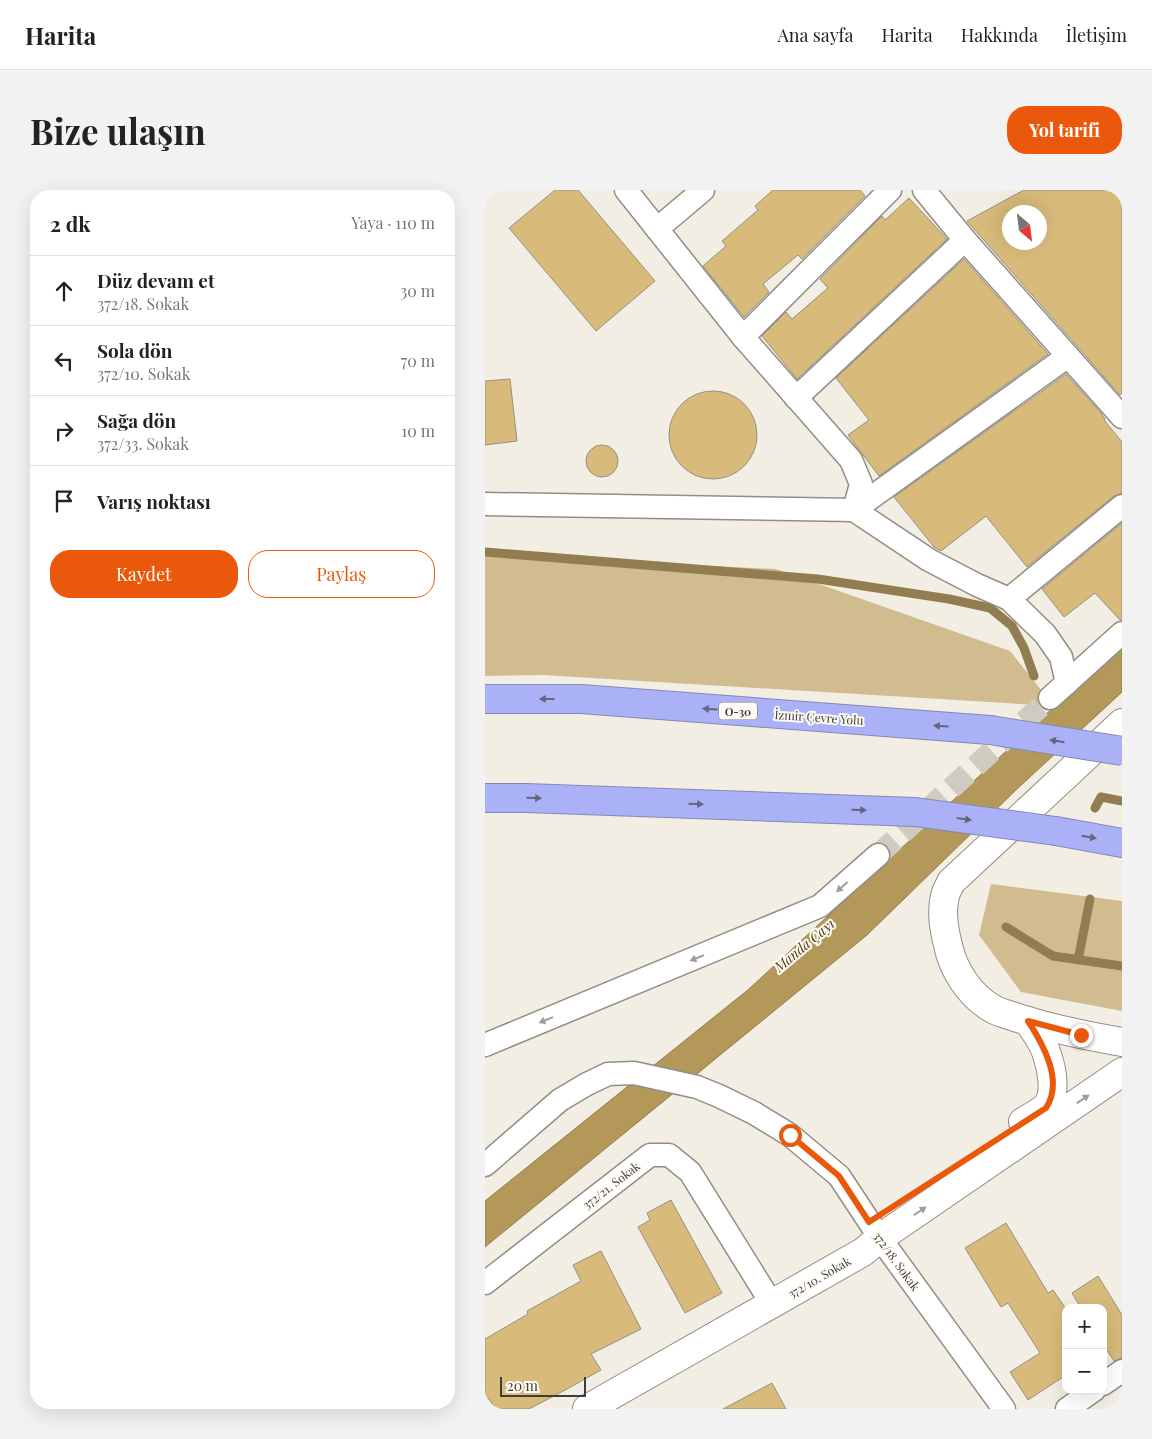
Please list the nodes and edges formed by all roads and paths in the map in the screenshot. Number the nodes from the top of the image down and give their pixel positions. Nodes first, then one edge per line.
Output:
1 (626, 190) edge
2 (703, 190) edge
3 (891, 190) edge
4 (924, 190) edge
5 (657, 229) junction
6 (965, 240) junction
7 (743, 337) junction
8 (1068, 356) junction
9 (796, 398) junction
10 (1122, 417) edge
11 (485, 504) edge
12 (1122, 506) edge
13 (854, 510) junction
14 (1009, 599) junction
15 (1122, 632) edge
16 (1067, 683) junction
17 (1050, 698) tunnel mouth
18 (485, 699) edge
19 (1122, 723) edge
20 (1122, 751) edge
21 (485, 798) edge
22 (1122, 843) edge
23 (878, 855) tunnel mouth
24 (1028, 1021) junction
25 (1122, 1042) edge
26 (485, 1045) edge
27 (1122, 1072) edge
28 (488, 1156) edge
29 (871, 1238) junction
30 (485, 1283) edge
31 (772, 1304) junction
32 (1122, 1371) edge
33 (1107, 1381) edge
34 (1088, 1394) edge
35 (587, 1409) edge
36 (1004, 1409) edge
37 (1067, 1409) edge

1 - 5 street
2 - 5 street
3 - 7 street
4 - 6 street
5 - 7 street
6 - 8 street
6 - 9 street
7 - 9 street
8 - 10 street
8 - 13 street
9 - 13 street
11 - 13 street
12 - 14 street
13 - 14 street
14 - 16 street
15 - 16 street
16 - 17 street
20 -> 18 highway, İzmir Çevre Yolu / O-30, bridge
19 - 24 street
21 -> 22 highway, bridge
23 -> 26 street
24 - 25 street
24 - 29 street, 372/10. Sokak
29 -> 27 street, 372/10. Sokak
28 - 29 street, 372/18. Sokak
29 - 31 street, 372/10. Sokak
29 - 36 street, 372/18. Sokak
30 - 31 street, 372/21. Sokak
31 - 35 street, 372/10. Sokak
32 - 33 street
34 - 37 street

